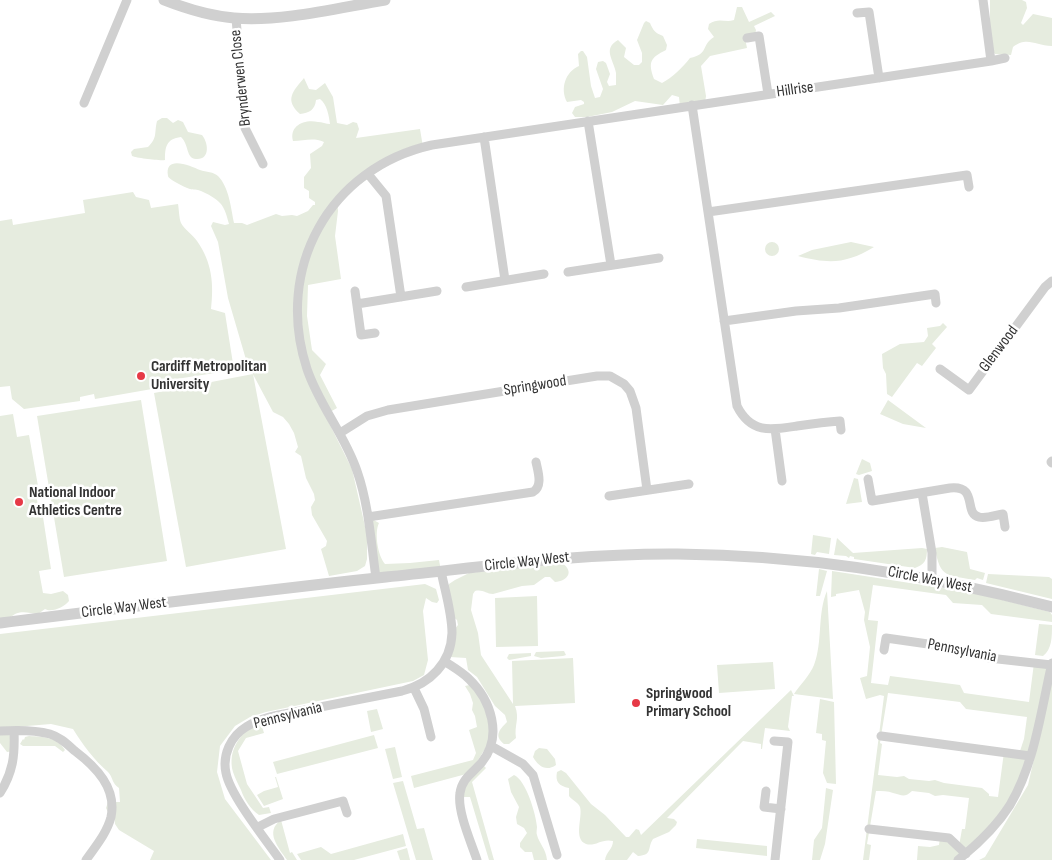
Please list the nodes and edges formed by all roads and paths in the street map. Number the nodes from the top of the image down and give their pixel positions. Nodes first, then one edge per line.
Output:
1 (127, 0) edge
2 (164, 0) edge
3 (385, 0) edge
4 (983, 0) edge
5 (857, 13) dead end
6 (236, 18) junction
7 (748, 38) dead end
8 (1005, 58) dead end
9 (991, 62) junction
10 (879, 78) junction
11 (768, 94) junction
12 (84, 103) dead end
13 (692, 105) junction
14 (588, 121) junction
15 (484, 137) junction
16 (263, 164) dead end
17 (368, 174) junction
18 (969, 187) dead end
19 (708, 212) junction
20 (659, 258) dead end
21 (611, 266) junction
22 (568, 272) dead end
23 (544, 274) dead end
24 (504, 280) junction
25 (1052, 281) edge
26 (466, 287) dead end
27 (355, 291) dead end
28 (437, 291) dead end
29 (401, 297) junction
30 (936, 303) dead end
31 (356, 304) junction
32 (724, 321) junction
33 (375, 333) dead end
34 (940, 369) dead end
35 (775, 429) junction
36 (841, 430) dead end
37 (340, 433) junction
38 (536, 462) dead end
39 (868, 480) dead end
40 (782, 481) dead end
41 (689, 484) dead end
42 (647, 490) junction
43 (922, 493) junction
44 (609, 496) dead end
45 (368, 517) junction
46 (1005, 527) dead end
47 (441, 571) junction
48 (376, 578) junction
49 (932, 580) junction
50 (1052, 607) edge
51 (0, 623) edge
52 (884, 650) dead end
53 (444, 661) junction
54 (1052, 664) edge
55 (414, 688) junction
56 (0, 731) edge
57 (14, 731) junction
58 (881, 736) dead end
59 (432, 737) dead end
60 (774, 741) dead end
61 (491, 746) junction
62 (1030, 756) junction
63 (766, 791) dead end
64 (0, 793) edge
65 (780, 809) junction
66 (347, 813) dead end
67 (258, 828) junction
68 (869, 829) dead end
69 (966, 854) junction
70 (557, 855) dead end
71 (86, 860) edge
72 (280, 860) edge
73 (477, 860) edge
74 (775, 860) edge
75 (958, 860) edge

1 - 12 street
2 - 6 street
3 - 6 street
4 - 9 street
5 - 10 street
6 - 16 street, Brynderwen Close
7 - 11 street
8 - 9 street, Hillrise
9 - 10 street, Hillrise
10 - 11 street, Hillrise
11 - 13 street, Hillrise
13 - 14 street
13 - 19 street
14 - 15 street
14 - 21 street
15 - 17 street
15 - 24 street
17 - 29 street
17 - 37 street
18 - 19 street
19 - 32 street
20 - 21 street
21 - 22 street
23 - 24 street
24 - 26 street
25 - 34 street, Glenwood
27 - 31 street
28 - 29 street
29 - 31 street
30 - 32 street
31 - 33 street
32 - 35 street
35 - 36 street
35 - 40 street
37 - 42 street, Springwood
37 - 45 street
38 - 45 street
39 - 43 street
41 - 42 street
42 - 44 street
43 - 46 street
43 - 49 street
45 - 48 street
47 - 48 street, Circle Way West
47 - 49 street, Circle Way West
47 - 53 street, Pennsylvania
48 - 51 street, Circle Way West
49 - 50 street, Circle Way West
52 - 54 street, Pennsylvania
53 - 55 street, Pennsylvania
53 - 61 street
54 - 62 street, Pennsylvania
55 - 59 street
55 - 67 street, Pennsylvania
56 - 57 street
57 - 64 street
57 - 71 street
58 - 62 street
60 - 65 street
61 - 70 street
61 - 73 street
62 - 69 street, Pennsylvania
63 - 65 street
65 - 74 street
66 - 67 street
67 - 72 street, Pennsylvania
68 - 69 street
69 - 75 street, Pennsylvania

